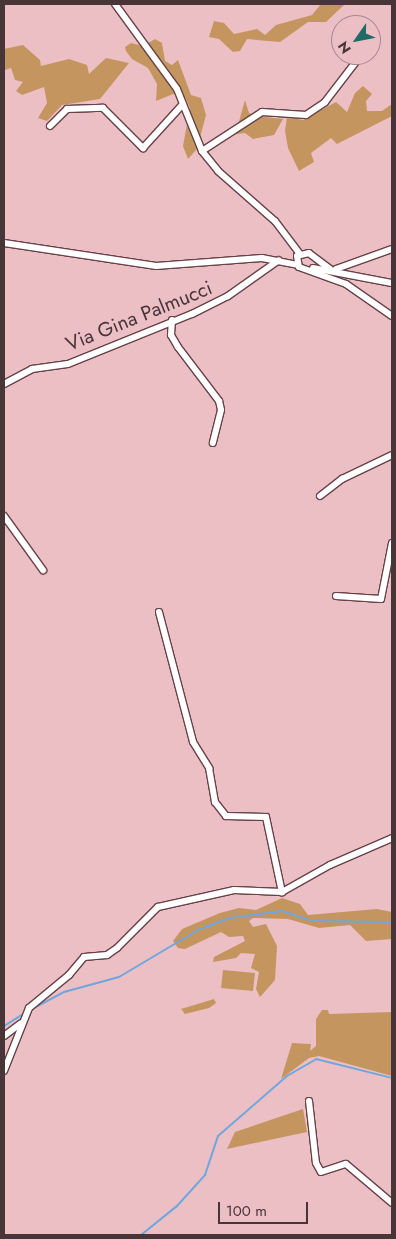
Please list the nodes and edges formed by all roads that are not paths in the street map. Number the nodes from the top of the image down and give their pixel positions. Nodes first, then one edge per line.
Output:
1 (115, 4) edge
2 (353, 65) edge
3 (183, 104) junction
4 (50, 126) dead end
5 (202, 151) junction
6 (4, 243) edge
7 (392, 249) edge
8 (298, 255) junction
9 (281, 260) junction
10 (316, 261) junction
11 (297, 265) junction
12 (311, 268) junction
13 (333, 269) junction
14 (321, 270) junction
15 (326, 276) junction
16 (392, 283) edge
17 (392, 316) edge
18 (172, 320) junction
19 (4, 384) edge
20 (213, 443) dead end
21 (392, 454) edge
22 (320, 496) dead end
23 (4, 516) edge
24 (392, 543) edge
25 (43, 570) dead end
26 (336, 596) dead end
27 (159, 612) dead end
28 (392, 838) edge
29 (282, 892) junction
30 (21, 1023) junction
31 (4, 1036) edge
32 (4, 1071) edge
33 (309, 1101) dead end
34 (392, 1203) edge

1 - 3 street
2 - 5 street
3 - 4 street
3 - 5 street
5 - 8 street
6 - 9 street
7 - 13 street
8 - 9 street
8 - 10 street
8 - 11 street
9 - 11 street
9 - 18 street, Via Gina Palmucci
10 - 12 street
10 - 13 street
10 - 14 street
11 - 12 street
12 - 14 street
12 - 15 street
13 - 14 street
13 - 16 street
14 - 15 street
15 - 17 street
18 - 19 street, Via Gina Palmucci
18 - 20 street
21 - 22 street
23 - 25 street
24 - 26 street
27 - 29 street
28 - 29 street
29 - 30 street
30 - 31 street
30 - 32 street
33 - 34 street

